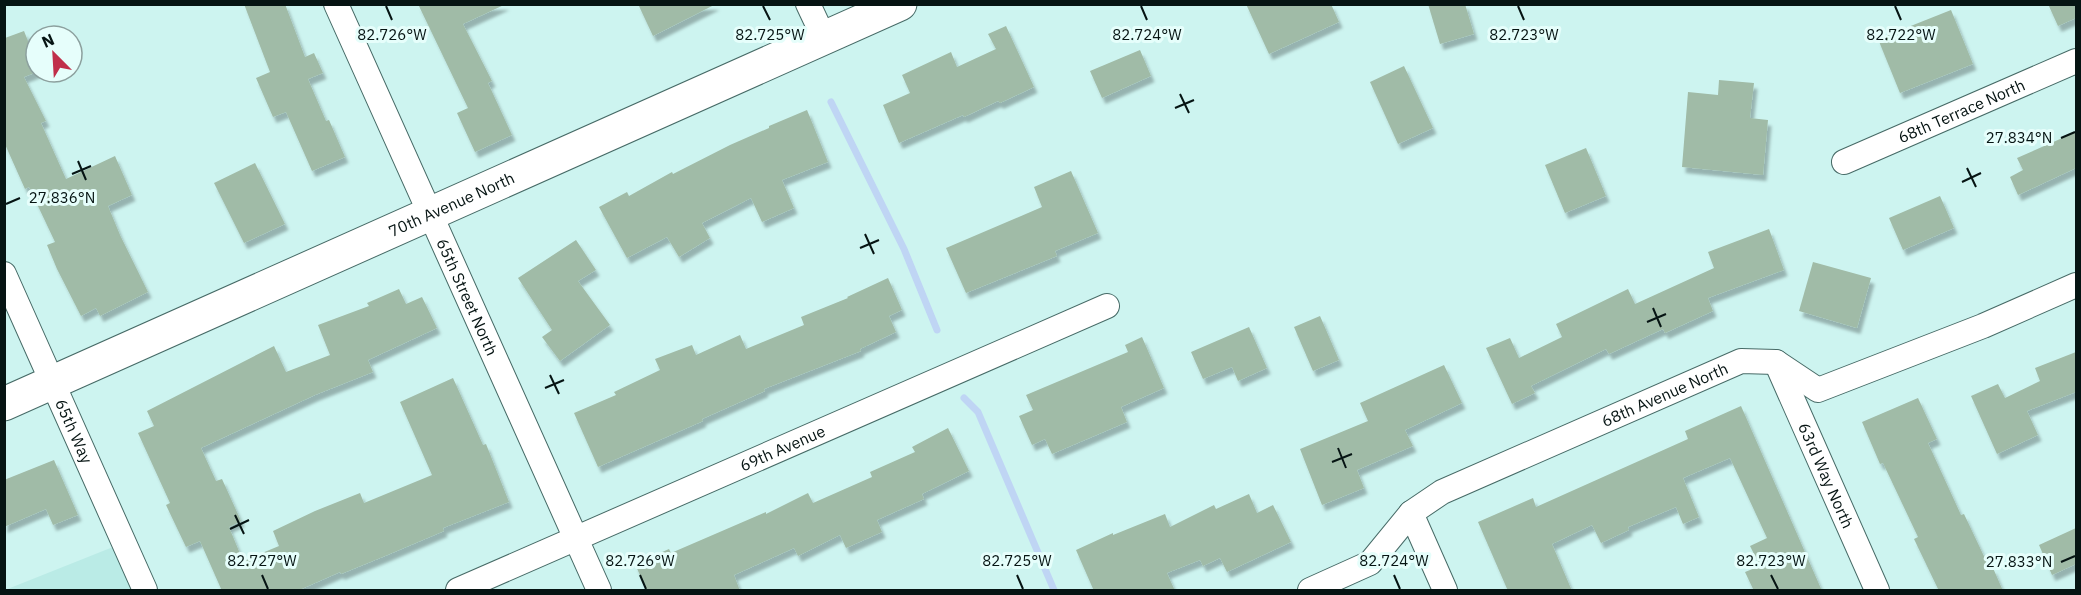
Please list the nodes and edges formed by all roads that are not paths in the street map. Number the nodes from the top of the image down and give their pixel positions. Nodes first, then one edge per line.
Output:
1 (336, 4) edge
2 (808, 4) edge
3 (900, 4) edge
4 (824, 38) junction
5 (2076, 61) edge
6 (1844, 162) dead end
7 (430, 214) junction
8 (4, 274) edge
9 (2076, 285) edge
10 (1107, 306) dead end
11 (1776, 362) junction
12 (54, 382) junction
13 (4, 404) edge
14 (1411, 513) junction
15 (576, 538) junction
16 (145, 591) edge
17 (458, 591) edge
18 (599, 591) edge
19 (1310, 591) edge
20 (1445, 591) edge
21 (1877, 591) edge

1 - 7 street, 65th Street North
2 - 4 street
3 - 4 street, 70th Avenue North
4 - 7 street, 70th Avenue North
5 - 6 street, 68th Terrace North
7 - 12 street, 70th Avenue North
7 - 15 street, 65th Street North
8 - 12 street, 65th Way
9 - 11 street
10 - 15 street, 69th Avenue
11 - 14 street, 68th Avenue North
11 - 21 street, 63rd Way North
12 - 13 street, 70th Avenue North
12 - 16 street, 65th Way
14 - 19 street, 68th Avenue North
14 - 20 street
15 - 17 street, 69th Avenue
15 - 18 street, 65th Street North

